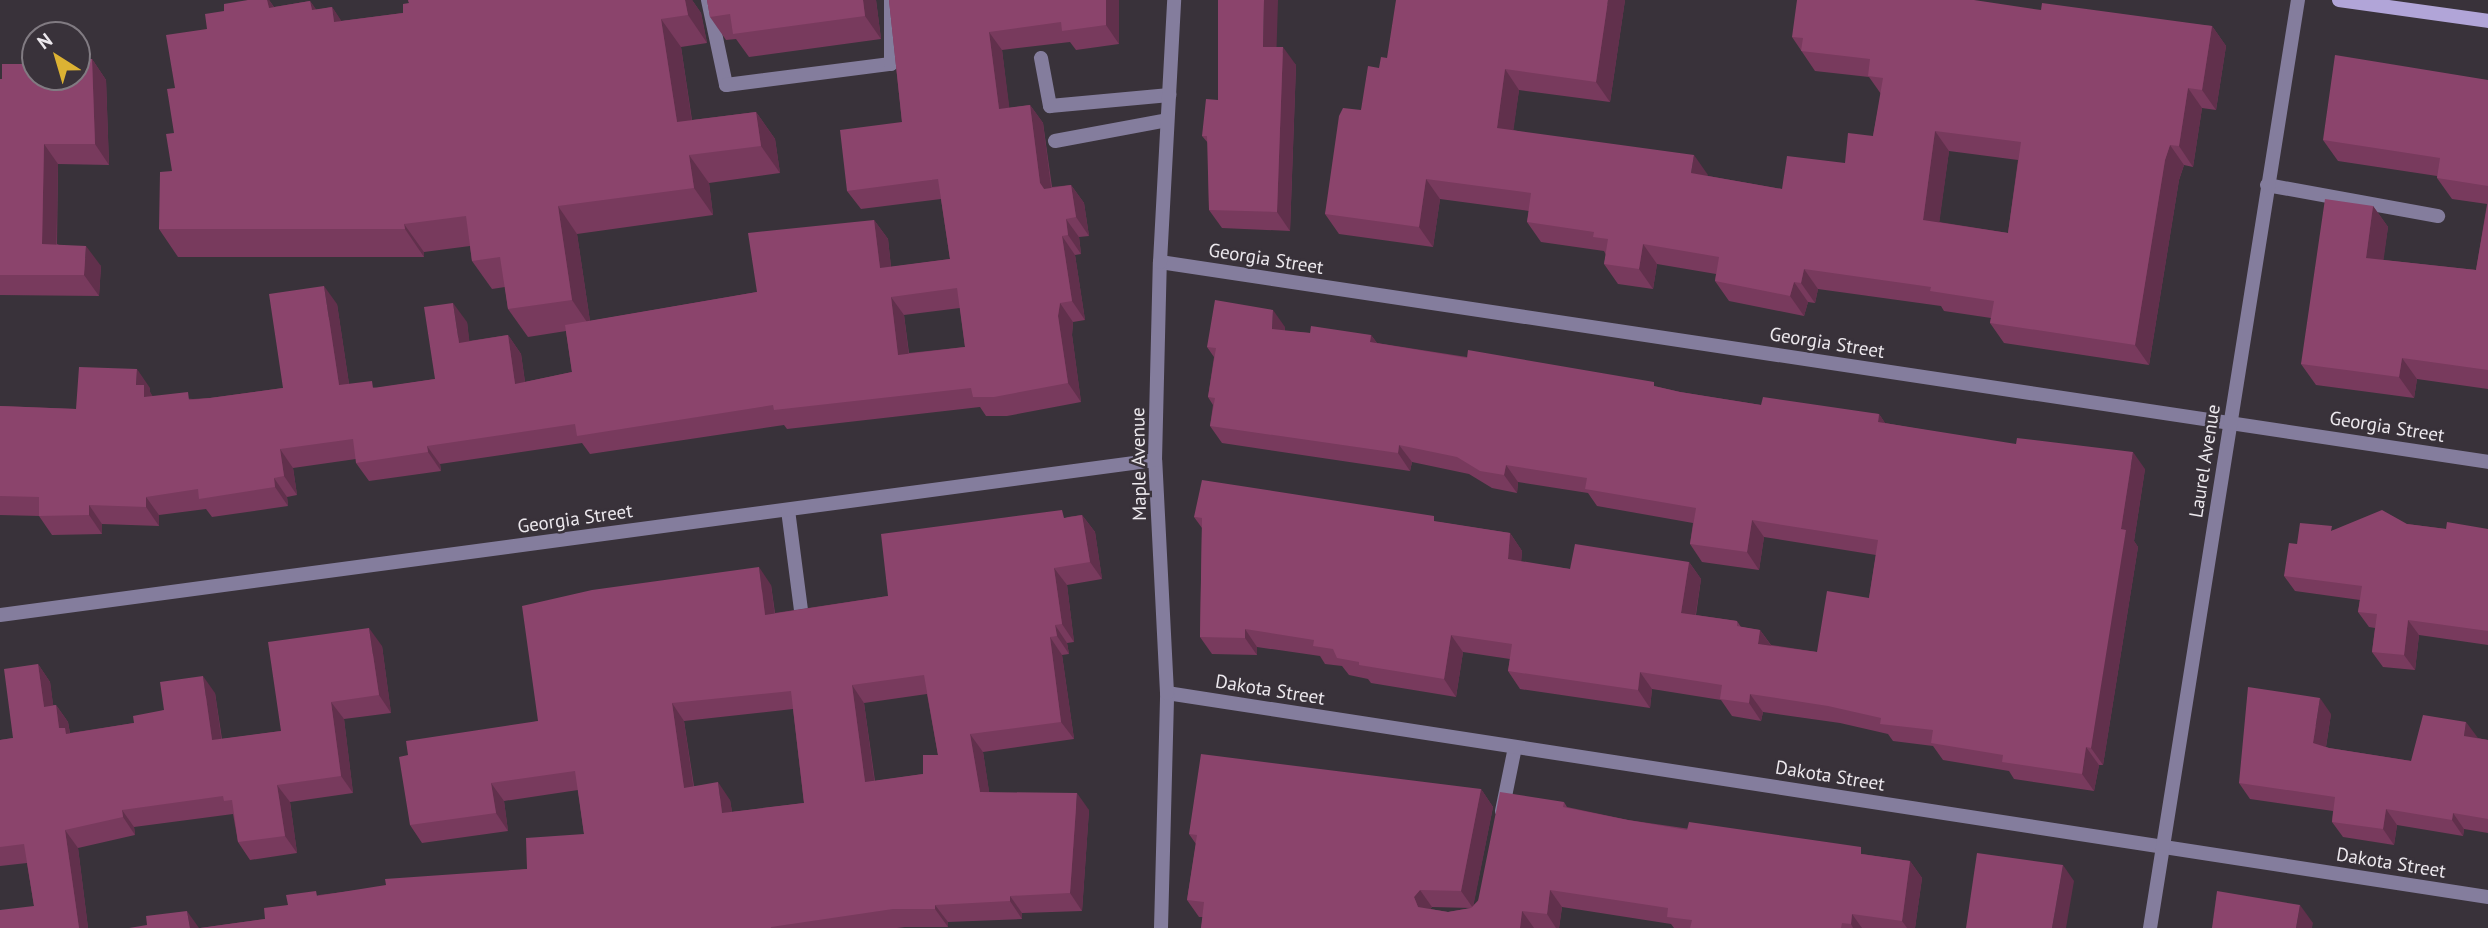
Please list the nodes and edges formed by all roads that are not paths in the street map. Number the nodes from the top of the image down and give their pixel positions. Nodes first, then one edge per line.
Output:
1 (708, 0) edge
2 (891, 0) edge
3 (1174, 0) edge
4 (2298, 0) edge
5 (2339, 0) edge
6 (2431, 6) edge
7 (2488, 21) edge
8 (1041, 58) dead end
9 (1169, 94) junction
10 (1167, 120) junction
11 (1055, 141) dead end
12 (2267, 185) junction
13 (2438, 216) dead end
14 (1160, 262) junction
15 (2231, 423) junction
16 (1155, 460) junction
17 (2488, 462) edge
18 (788, 510) junction
19 (0, 615) edge
20 (802, 618) edge
21 (1167, 693) junction
22 (1515, 747) junction
23 (1499, 825) edge
24 (2163, 848) junction
25 (2488, 897) edge
26 (1161, 928) edge
27 (2150, 928) edge

1 - 2 street
3 - 9 street, Maple Avenue
4 - 12 street, Laurel Avenue
5 - 6 main road
6 - 7 main road
8 - 9 street
9 - 10 street, Maple Avenue
10 - 11 street
10 - 14 street, Maple Avenue
12 - 13 street
12 - 15 street, Laurel Avenue
14 - 15 street, Georgia Street
14 - 16 street, Maple Avenue
15 - 17 street, Georgia Street
15 - 24 street, Laurel Avenue
16 - 18 street, Georgia Street
16 - 21 street, Maple Avenue
18 - 19 street, Georgia Street
18 - 20 street
21 - 22 street, Dakota Street
21 - 26 street, Maple Avenue
22 - 23 street
22 - 24 street, Dakota Street
24 - 25 street, Dakota Street
24 - 27 street, Laurel Avenue

